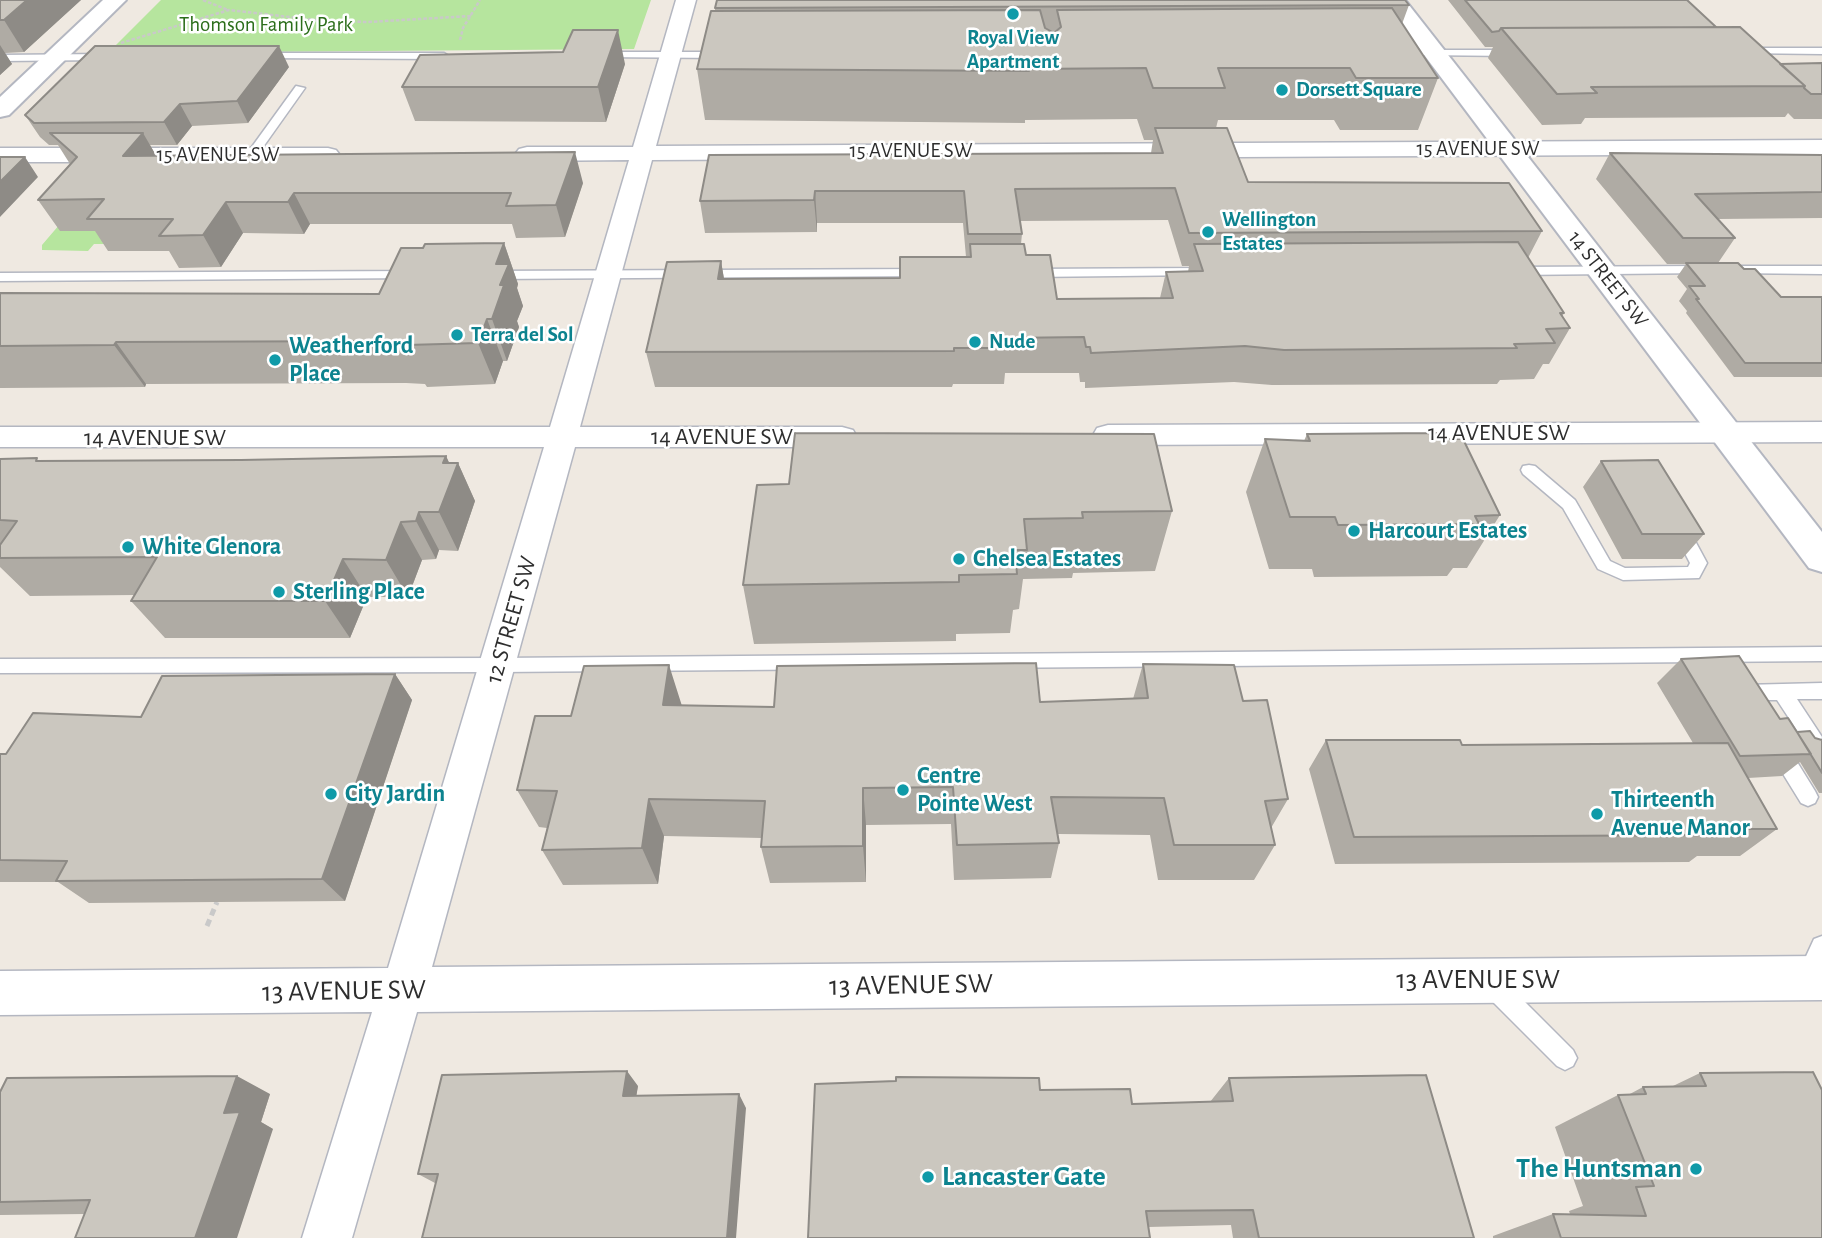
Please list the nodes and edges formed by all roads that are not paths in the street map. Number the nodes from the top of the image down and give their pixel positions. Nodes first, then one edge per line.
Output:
1 (115, 0) edge
2 (686, 0) edge
3 (1394, 0) edge
4 (455, 51) edge
5 (1822, 51) edge
6 (1528, 52) edge
7 (1728, 52) edge
8 (1423, 53) junction
9 (585, 55) edge
10 (671, 55) junction
11 (741, 55) edge
12 (55, 57) junction
13 (117, 57) edge
14 (250, 57) edge
15 (0, 58) edge
16 (300, 89) dead end
17 (0, 110) edge
18 (1822, 147) edge
19 (1507, 148) junction
20 (643, 153) junction
21 (498, 154) edge
22 (0, 155) edge
23 (252, 155) junction
24 (348, 155) edge
25 (1601, 270) junction
26 (1822, 270) edge
27 (1501, 271) edge
28 (1207, 272) edge
29 (941, 273) edge
30 (1011, 273) edge
31 (609, 274) junction
32 (422, 275) edge
33 (475, 275) edge
34 (0, 277) edge
35 (1725, 432) junction
36 (1822, 432) edge
37 (1083, 435) edge
38 (876, 436) edge
39 (0, 437) edge
40 (563, 438) junction
41 (1529, 470) dead end
42 (1673, 518) edge
43 (1822, 558) edge
44 (1822, 654) edge
45 (499, 665) junction
46 (0, 666) edge
47 (1822, 691) edge
48 (1782, 692) junction
49 (1758, 716) edge
50 (1813, 738) edge
51 (1772, 739) edge
52 (1808, 797) dead end
53 (1817, 968) edge
54 (1488, 980) junction
55 (402, 990) junction
56 (0, 993) edge
57 (1565, 1058) dead end
58 (327, 1238) edge

1 - 12 main road
2 - 10 street, 12 STREET SW
3 - 8 main road, 14 STREET SW
4 - 14 lane
5 - 7 lane
6 - 8 lane
8 - 19 main road, 14 STREET SW
9 - 10 lane
10 - 11 lane
10 - 20 street, 12 STREET SW
12 - 13 lane
12 - 15 lane
12 - 17 main road
16 - 23 lane
18 - 19 street, 15 AVENUE SW
19 - 20 street, 15 AVENUE SW
19 - 25 main road, 14 STREET SW
20 - 21 street, 15 AVENUE SW
20 - 31 street, 12 STREET SW
22 - 23 street, 15 AVENUE SW
23 - 24 street, 15 AVENUE SW
25 - 26 lane
25 - 27 lane
25 - 35 main road, 14 STREET SW
28 - 30 lane
29 - 31 lane
31 - 33 lane
31 - 40 street, 12 STREET SW
32 - 34 lane
35 - 36 street, 14 AVENUE SW
35 - 37 street, 14 AVENUE SW
35 - 43 main road, 14 STREET SW
38 - 40 street, 14 AVENUE SW
39 - 40 street, 14 AVENUE SW
40 - 45 street, 12 STREET SW
41 - 42 lane
44 - 45 lane
45 - 46 lane
45 - 55 street, 12 STREET SW
47 - 48 lane
48 - 49 lane
48 - 50 lane
51 - 52 lane
53 - 54 street, 13 AVENUE SW
54 - 55 street, 13 AVENUE SW
54 - 57 lane
55 - 56 street, 13 AVENUE SW
55 - 58 street, 12 STREET SW

